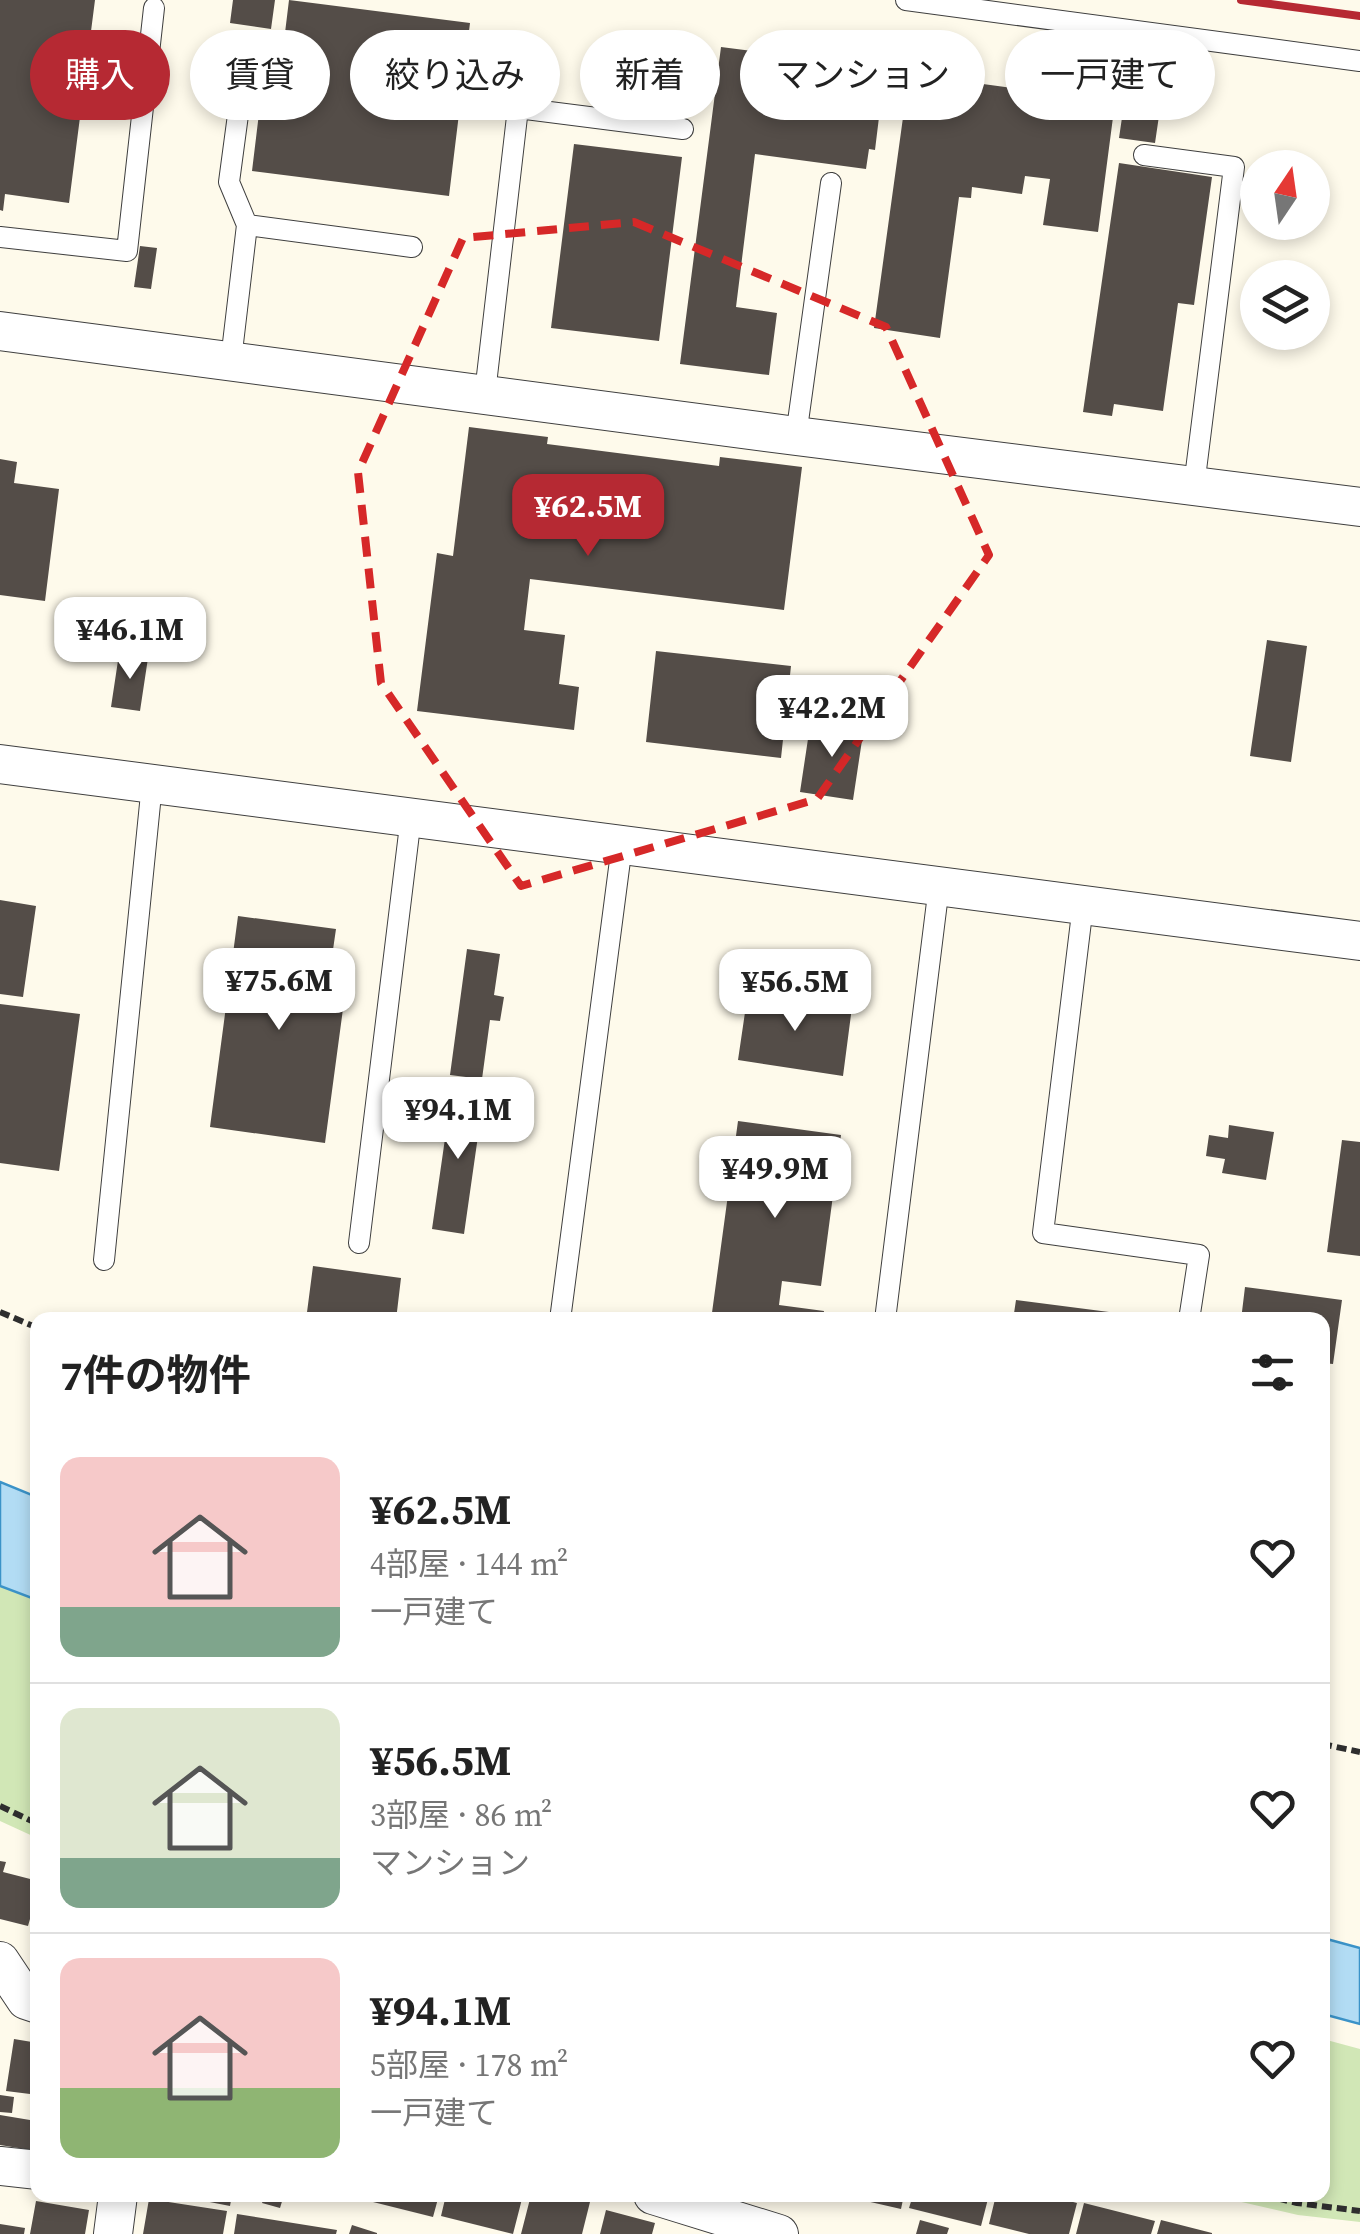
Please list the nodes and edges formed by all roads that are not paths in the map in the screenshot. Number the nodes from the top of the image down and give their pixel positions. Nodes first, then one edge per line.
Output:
1 (906, 0) edge
2 (154, 8) dead end
3 (1360, 61) edge
4 (237, 120) edge
5 (683, 129) dead end
6 (1144, 155) dead end
7 (831, 183) dead end
8 (247, 225) junction
9 (0, 237) edge
10 (412, 248) dead end
11 (0, 331) edge
12 (231, 360) junction
13 (485, 394) junction
14 (796, 436) junction
15 (1194, 486) junction
16 (1360, 507) edge
17 (0, 764) edge
18 (152, 784) junction
19 (411, 817) junction
20 (622, 844) junction
21 (940, 886) junction
22 (1083, 905) junction
23 (1360, 941) edge
24 (359, 1243) dead end
25 (104, 1260) dead end
26 (561, 1312) edge
27 (886, 1312) edge
28 (1191, 1312) edge
29 (0, 1961) edge
30 (30, 2001) edge
31 (0, 2166) edge
32 (30, 2169) edge
33 (117, 2202) edge
34 (676, 2202) edge
35 (113, 2234) edge
36 (779, 2234) edge

1 - 3 lane
2 - 9 lane
4 - 8 lane
5 - 13 lane
6 - 15 lane
7 - 14 lane
8 - 10 lane
8 - 12 lane
11 - 12 street
12 - 13 street
13 - 14 street
14 - 15 street
15 - 16 street
17 - 18 street
18 - 19 street
18 - 25 lane
19 - 20 street
19 - 24 lane
20 - 21 street
20 - 26 lane
21 - 22 street
21 - 27 lane
22 - 23 street
22 - 28 lane
29 - 30 street
31 - 32 street
33 - 35 street
34 - 36 street

